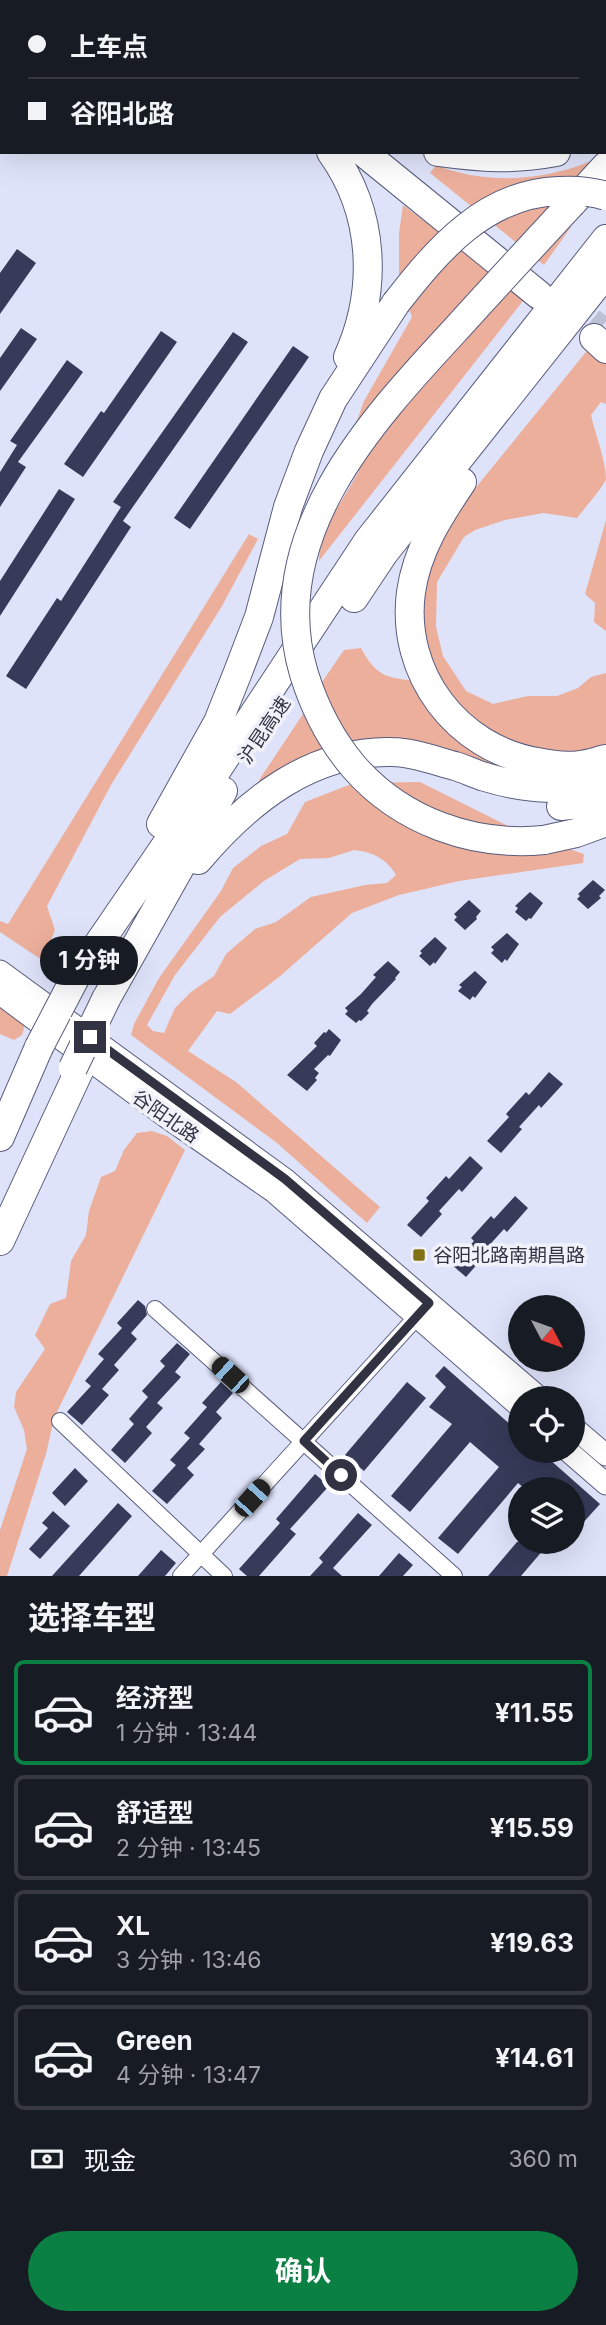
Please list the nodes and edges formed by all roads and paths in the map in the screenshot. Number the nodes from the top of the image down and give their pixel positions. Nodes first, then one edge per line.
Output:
1 (332, 154) edge
2 (366, 154) edge
3 (388, 154) edge
4 (452, 154) edge
5 (545, 154) edge
6 (606, 166) edge
7 (606, 196) edge
8 (606, 239) edge
9 (606, 273) edge
10 (606, 280) edge
11 (333, 399) junction
12 (606, 759) edge
13 (428, 760) junction
14 (606, 779) edge
15 (606, 801) edge
16 (606, 822) edge
17 (0, 971) edge
18 (75, 978) junction
19 (0, 994) edge
20 (110, 1002) junction
21 (0, 1137) edge
22 (0, 1238) edge
23 (156, 1309) dead end
24 (423, 1310) junction
25 (524, 1386) edge
26 (508, 1395) edge
27 (60, 1421) dead end
28 (585, 1437) edge
29 (304, 1441) junction
30 (606, 1455) edge
31 (585, 1462) edge
32 (603, 1475) edge
33 (201, 1554) junction
34 (181, 1576) edge
35 (224, 1576) edge
36 (454, 1576) edge

1 - 11 highway
2 - 3 highway
4 - 5 highway
6 - 16 highway, bridge
7 - 11 highway, bridge
8 - 18 highway, 沪昆高速
9 - 20 highway, 沪昆高速
10 - 12 highway
11 - 18 highway
13 - 14 highway
13 - 15 highway
13 - 20 highway
17 - 24 main road, 谷阳北路
18 - 21 highway, 沪昆高速, bridge
19 - 24 main road, 谷阳北路
20 - 22 highway, 沪昆高速, bridge
23 - 29 street
24 - 25 main road, 谷阳北路
24 - 26 main road, 谷阳北路
24 - 29 street
27 - 33 street
28 - 30 main road
29 - 33 street
29 - 36 street
31 - 32 main road
33 - 34 street
33 - 35 street

